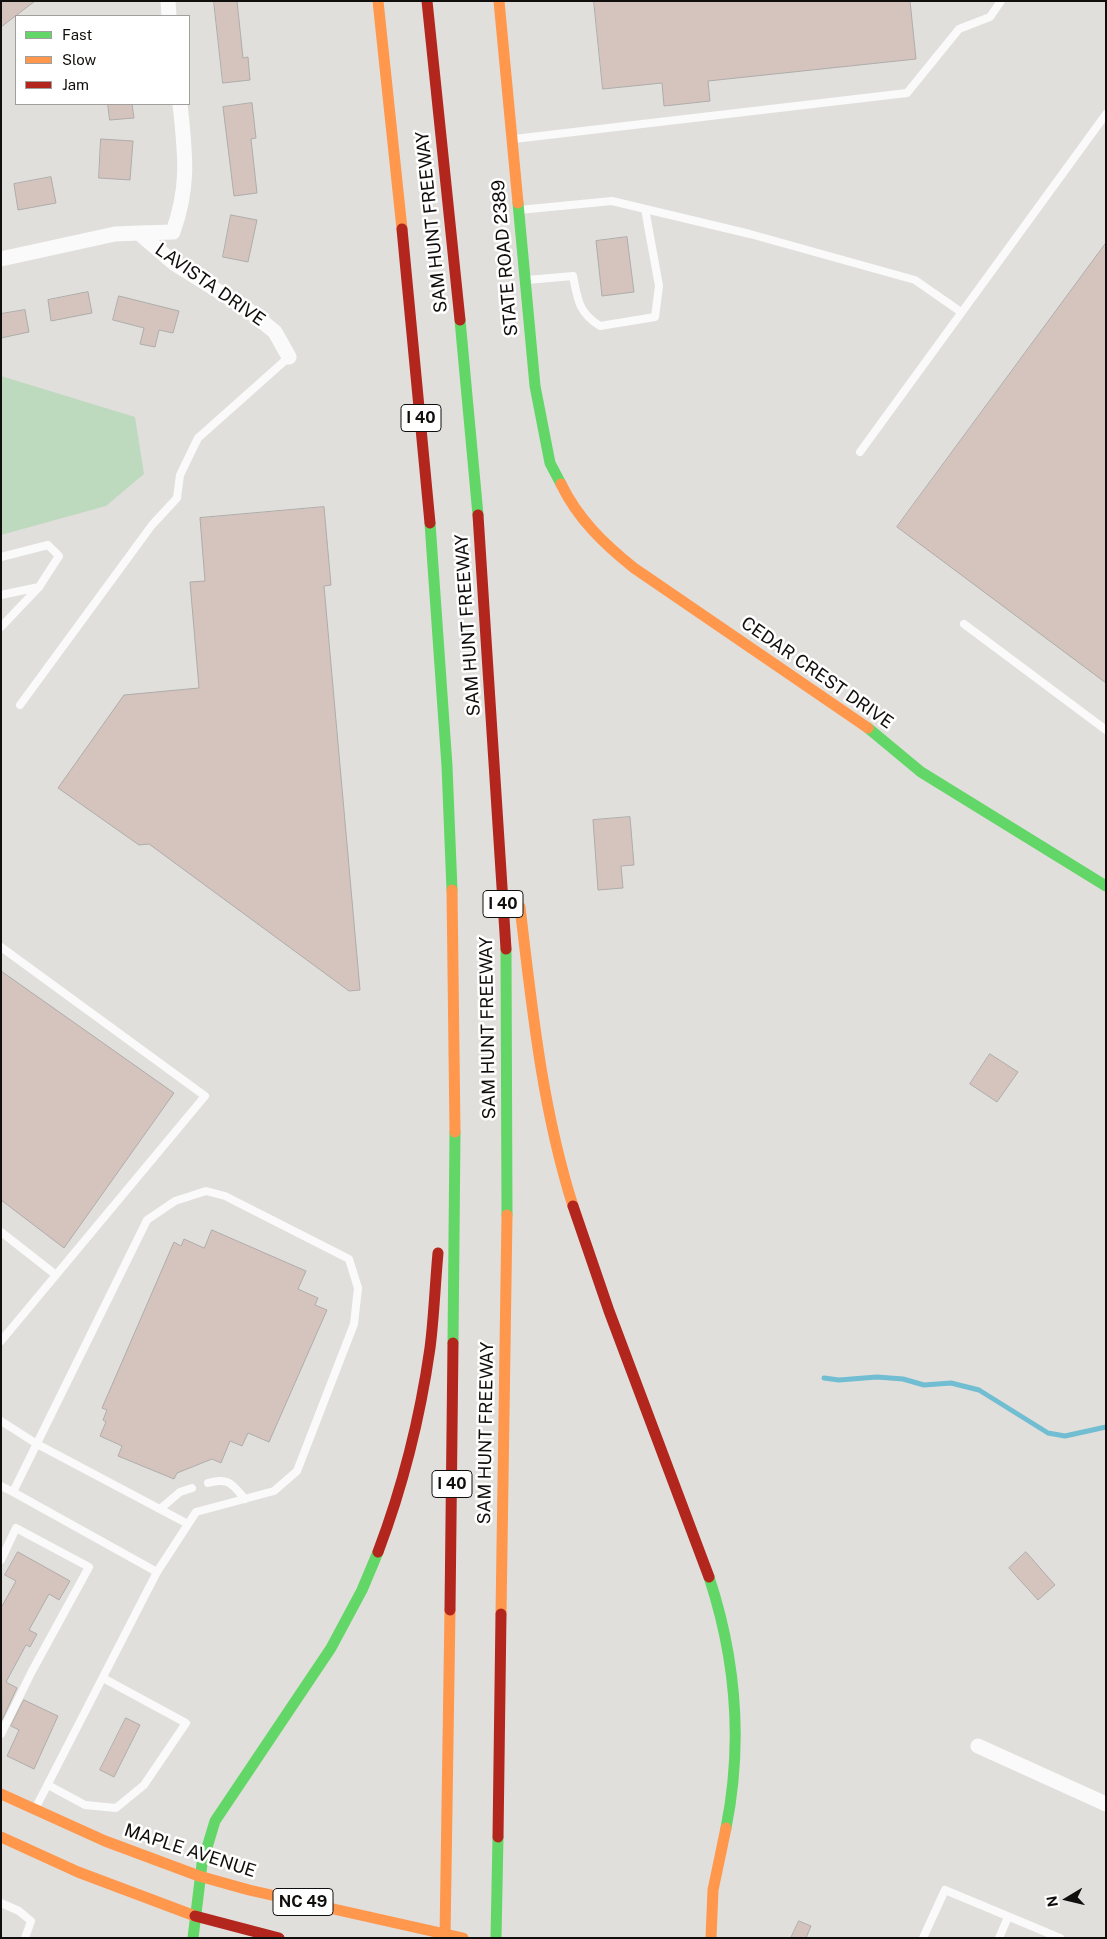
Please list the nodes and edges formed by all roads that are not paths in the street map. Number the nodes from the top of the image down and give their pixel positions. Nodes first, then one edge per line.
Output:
1 (168, 1) edge
2 (378, 1) edge
3 (427, 1) edge
4 (499, 1) edge
5 (1001, 1) edge
6 (169, 15) edge
7 (180, 105) edge
8 (1106, 114) edge
9 (512, 139) junction
10 (644, 209) junction
11 (518, 210) junction
12 (139, 233) junction
13 (1, 259) edge
14 (525, 280) junction
15 (961, 312) junction
16 (289, 357) joint
17 (860, 452) dead end
18 (571, 506) joint
19 (1, 557) edge
20 (39, 587) junction
21 (1, 595) edge
22 (964, 624) dead end
23 (1, 627) edge
24 (487, 634) junction
25 (20, 705) dead end
26 (1106, 730) edge
27 (510, 820) dead end
28 (1106, 886) edge
29 (520, 899) dead end
30 (1, 947) edge
31 (455, 1070) junction
32 (443, 1203) dead end
33 (4, 1234) edge
34 (439, 1241) dead end
35 (1, 1244) edge
36 (56, 1275) junction
37 (1, 1341) edge
38 (1, 1421) edge
39 (37, 1444) junction
40 (208, 1483) dead end
41 (1, 1486) edge
42 (192, 1488) dead end
43 (13, 1492) junction
44 (245, 1499) junction
45 (160, 1509) junction
46 (188, 1524) junction
47 (1, 1560) edge
48 (157, 1572) junction
49 (103, 1678) junction
50 (1, 1734) edge
51 (978, 1746) dead end
52 (48, 1784) junction
53 (1, 1794) edge
54 (1106, 1804) edge
55 (35, 1810) junction
56 (1, 1837) edge
57 (199, 1876) junction
58 (1, 1902) edge
59 (195, 1916) junction
60 (1008, 1917) junction
61 (25, 1938) edge
62 (193, 1938) edge
63 (279, 1938) edge
64 (445, 1938) edge
65 (463, 1938) edge
66 (496, 1938) edge
67 (711, 1938) edge
68 (923, 1938) edge
69 (999, 1938) edge
70 (1060, 1938) edge

1 - 6 street
2 - 31 main road, SAM HUNT FREEWAY / I 40
3 - 24 main road, SAM HUNT FREEWAY / I 40
4 - 9 main road, STATE ROAD 2389
5 - 9 lane
7 - 12 street
8 - 15 lane
9 - 11 main road, STATE ROAD 2389
10 - 11 lane
10 - 14 lane
10 - 15 lane
11 - 14 main road, STATE ROAD 2389
12 - 13 street, LAVISTA DRIVE
12 - 16 street, LAVISTA DRIVE
14 - 18 main road, STATE ROAD 2389
15 - 17 lane
16 - 25 lane
18 - 28 main road, CEDAR CREST DRIVE
19 - 20 lane
20 - 21 lane
20 - 23 lane
22 - 26 lane
24 - 27 main road
24 - 66 main road, SAM HUNT FREEWAY / I 40
29 - 67 main road
30 - 36 lane
31 - 32 main road
31 - 64 main road, SAM HUNT FREEWAY / I 40
33 - 35 lane
33 - 36 lane
34 - 57 main road
36 - 37 lane
38 - 39 lane
39 - 43 lane
39 - 44 lane
39 - 45 lane
40 - 44 lane
41 - 43 lane
42 - 45 lane
43 - 48 lane
44 - 46 lane
45 - 46 lane
46 - 48 lane
47 - 50 lane
48 - 49 lane
49 - 52 lane
49 - 52 lane
51 - 54 street
52 - 55 lane
53 - 55 main road, MAPLE AVENUE / NC 49
55 - 57 main road, MAPLE AVENUE / NC 49
56 - 59 main road, NC 49
57 - 59 main road
57 - 65 main road, MAPLE AVENUE / NC 49
58 - 61 lane
59 - 62 main road
59 - 63 main road, NC 49
60 - 68 lane
60 - 69 lane
60 - 70 lane

